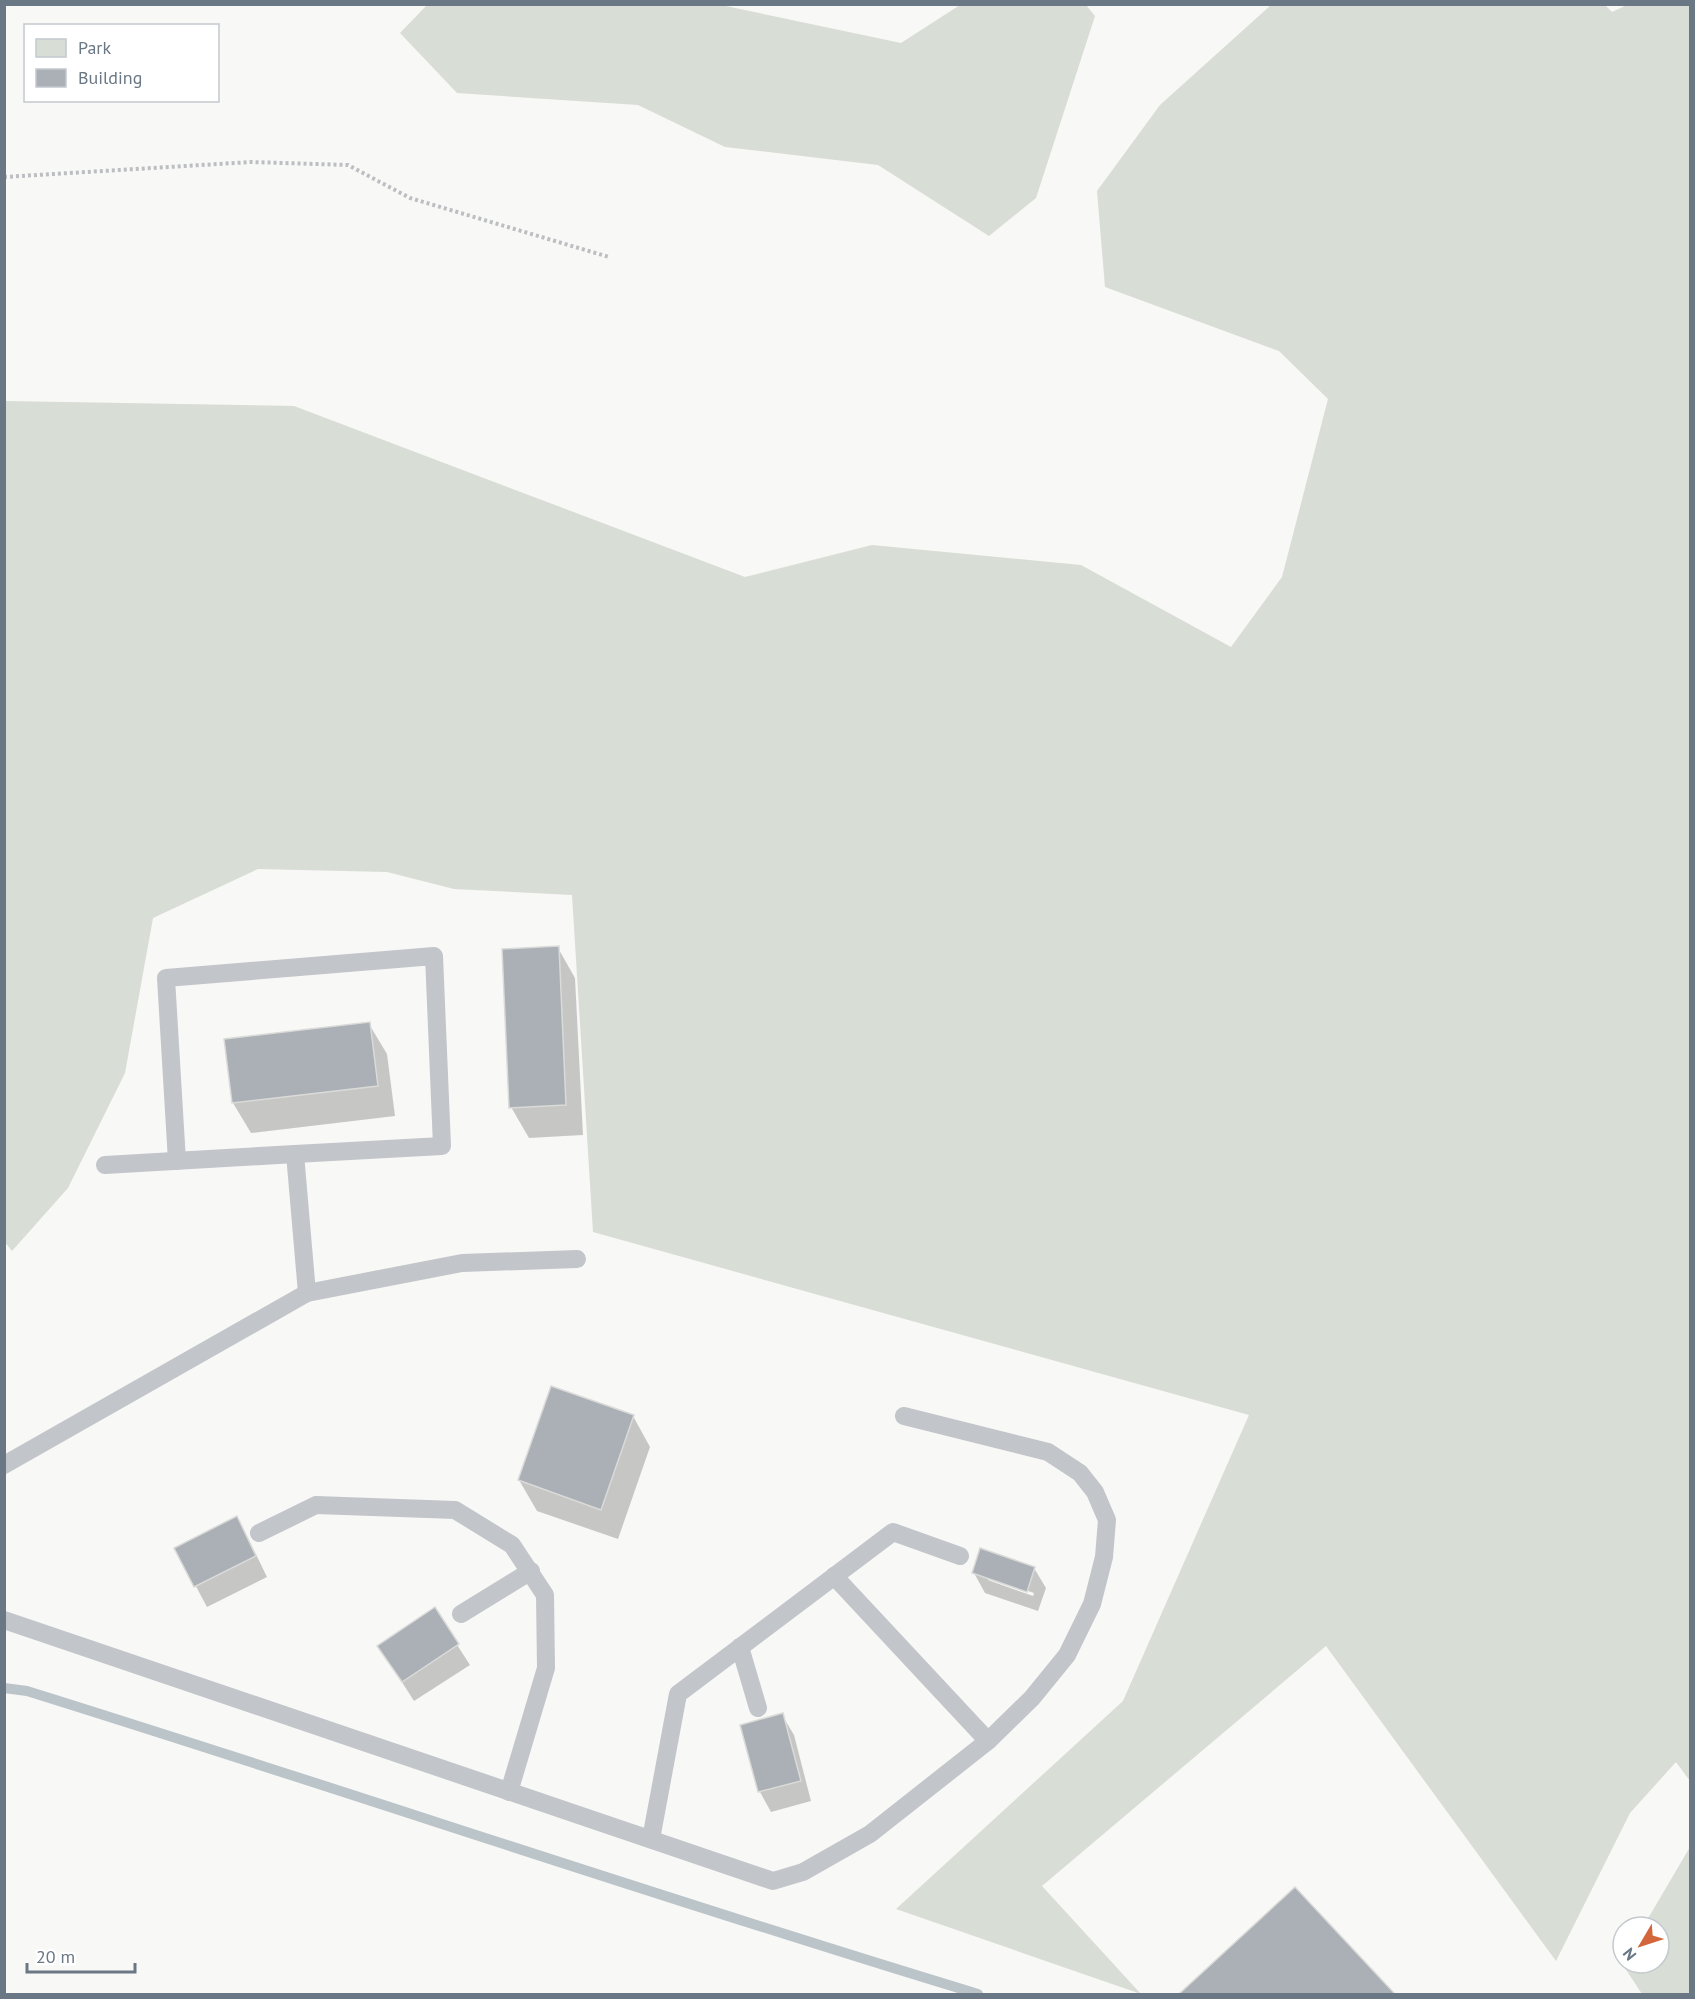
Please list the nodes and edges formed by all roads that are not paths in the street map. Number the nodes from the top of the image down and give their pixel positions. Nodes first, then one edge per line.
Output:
1 (295, 1154) junction
2 (177, 1161) junction
3 (105, 1165) dead end
4 (577, 1259) dead end
5 (307, 1293) junction
6 (904, 1416) dead end
7 (4, 1465) edge
8 (259, 1533) dead end
9 (960, 1556) dead end
10 (531, 1571) junction
11 (834, 1576) junction
12 (461, 1614) dead end
13 (4, 1620) edge
14 (740, 1647) junction
15 (758, 1708) dead end
16 (988, 1741) junction
17 (509, 1792) junction
18 (651, 1839) junction

1 - 2 lane
1 - 2 lane
1 - 5 lane
2 - 3 lane
4 - 5 lane
5 - 7 lane
6 - 16 lane
8 - 10 lane
9 - 11 lane
10 - 12 lane
10 - 17 lane
11 - 14 lane
11 - 16 lane
13 - 17 lane
14 - 15 lane
14 - 18 lane
16 - 18 lane
17 - 18 lane

